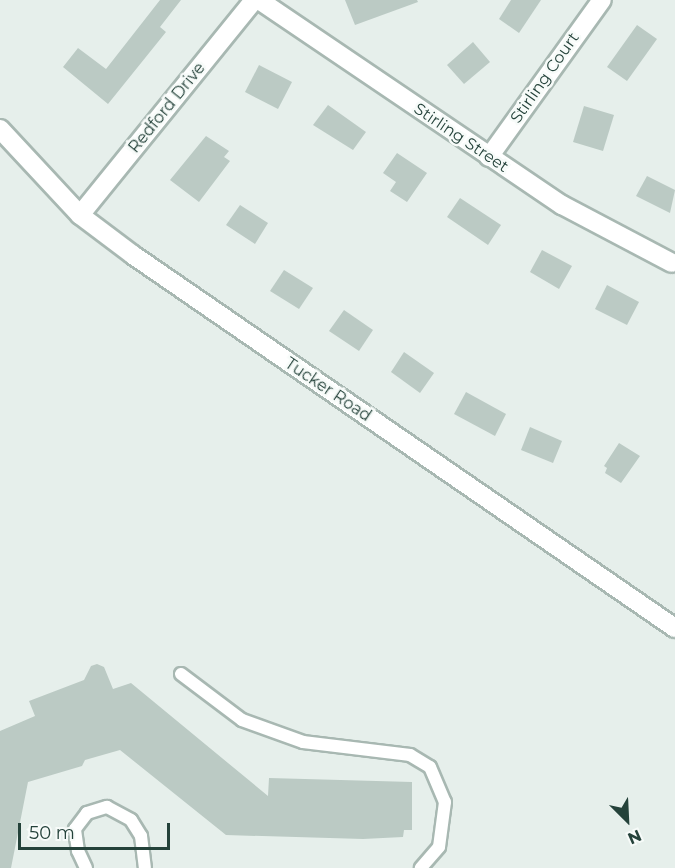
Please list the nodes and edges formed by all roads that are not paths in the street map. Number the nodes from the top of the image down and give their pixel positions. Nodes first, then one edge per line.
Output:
1 (254, 0) edge
2 (259, 0) edge
3 (602, 0) edge
4 (0, 129) edge
5 (489, 157) junction
6 (80, 215) junction
7 (672, 263) dead end
8 (675, 628) edge
9 (181, 674) dead end
10 (86, 868) edge
11 (145, 868) edge
12 (422, 868) edge

1 - 6 street, Redford Drive
2 - 5 street, Stirling Street
3 - 5 street, Stirling Court
4 - 6 street, Tucker Road
5 - 7 street, Stirling Street
6 - 8 street, Tucker Road
9 - 12 lane
10 - 11 lane

